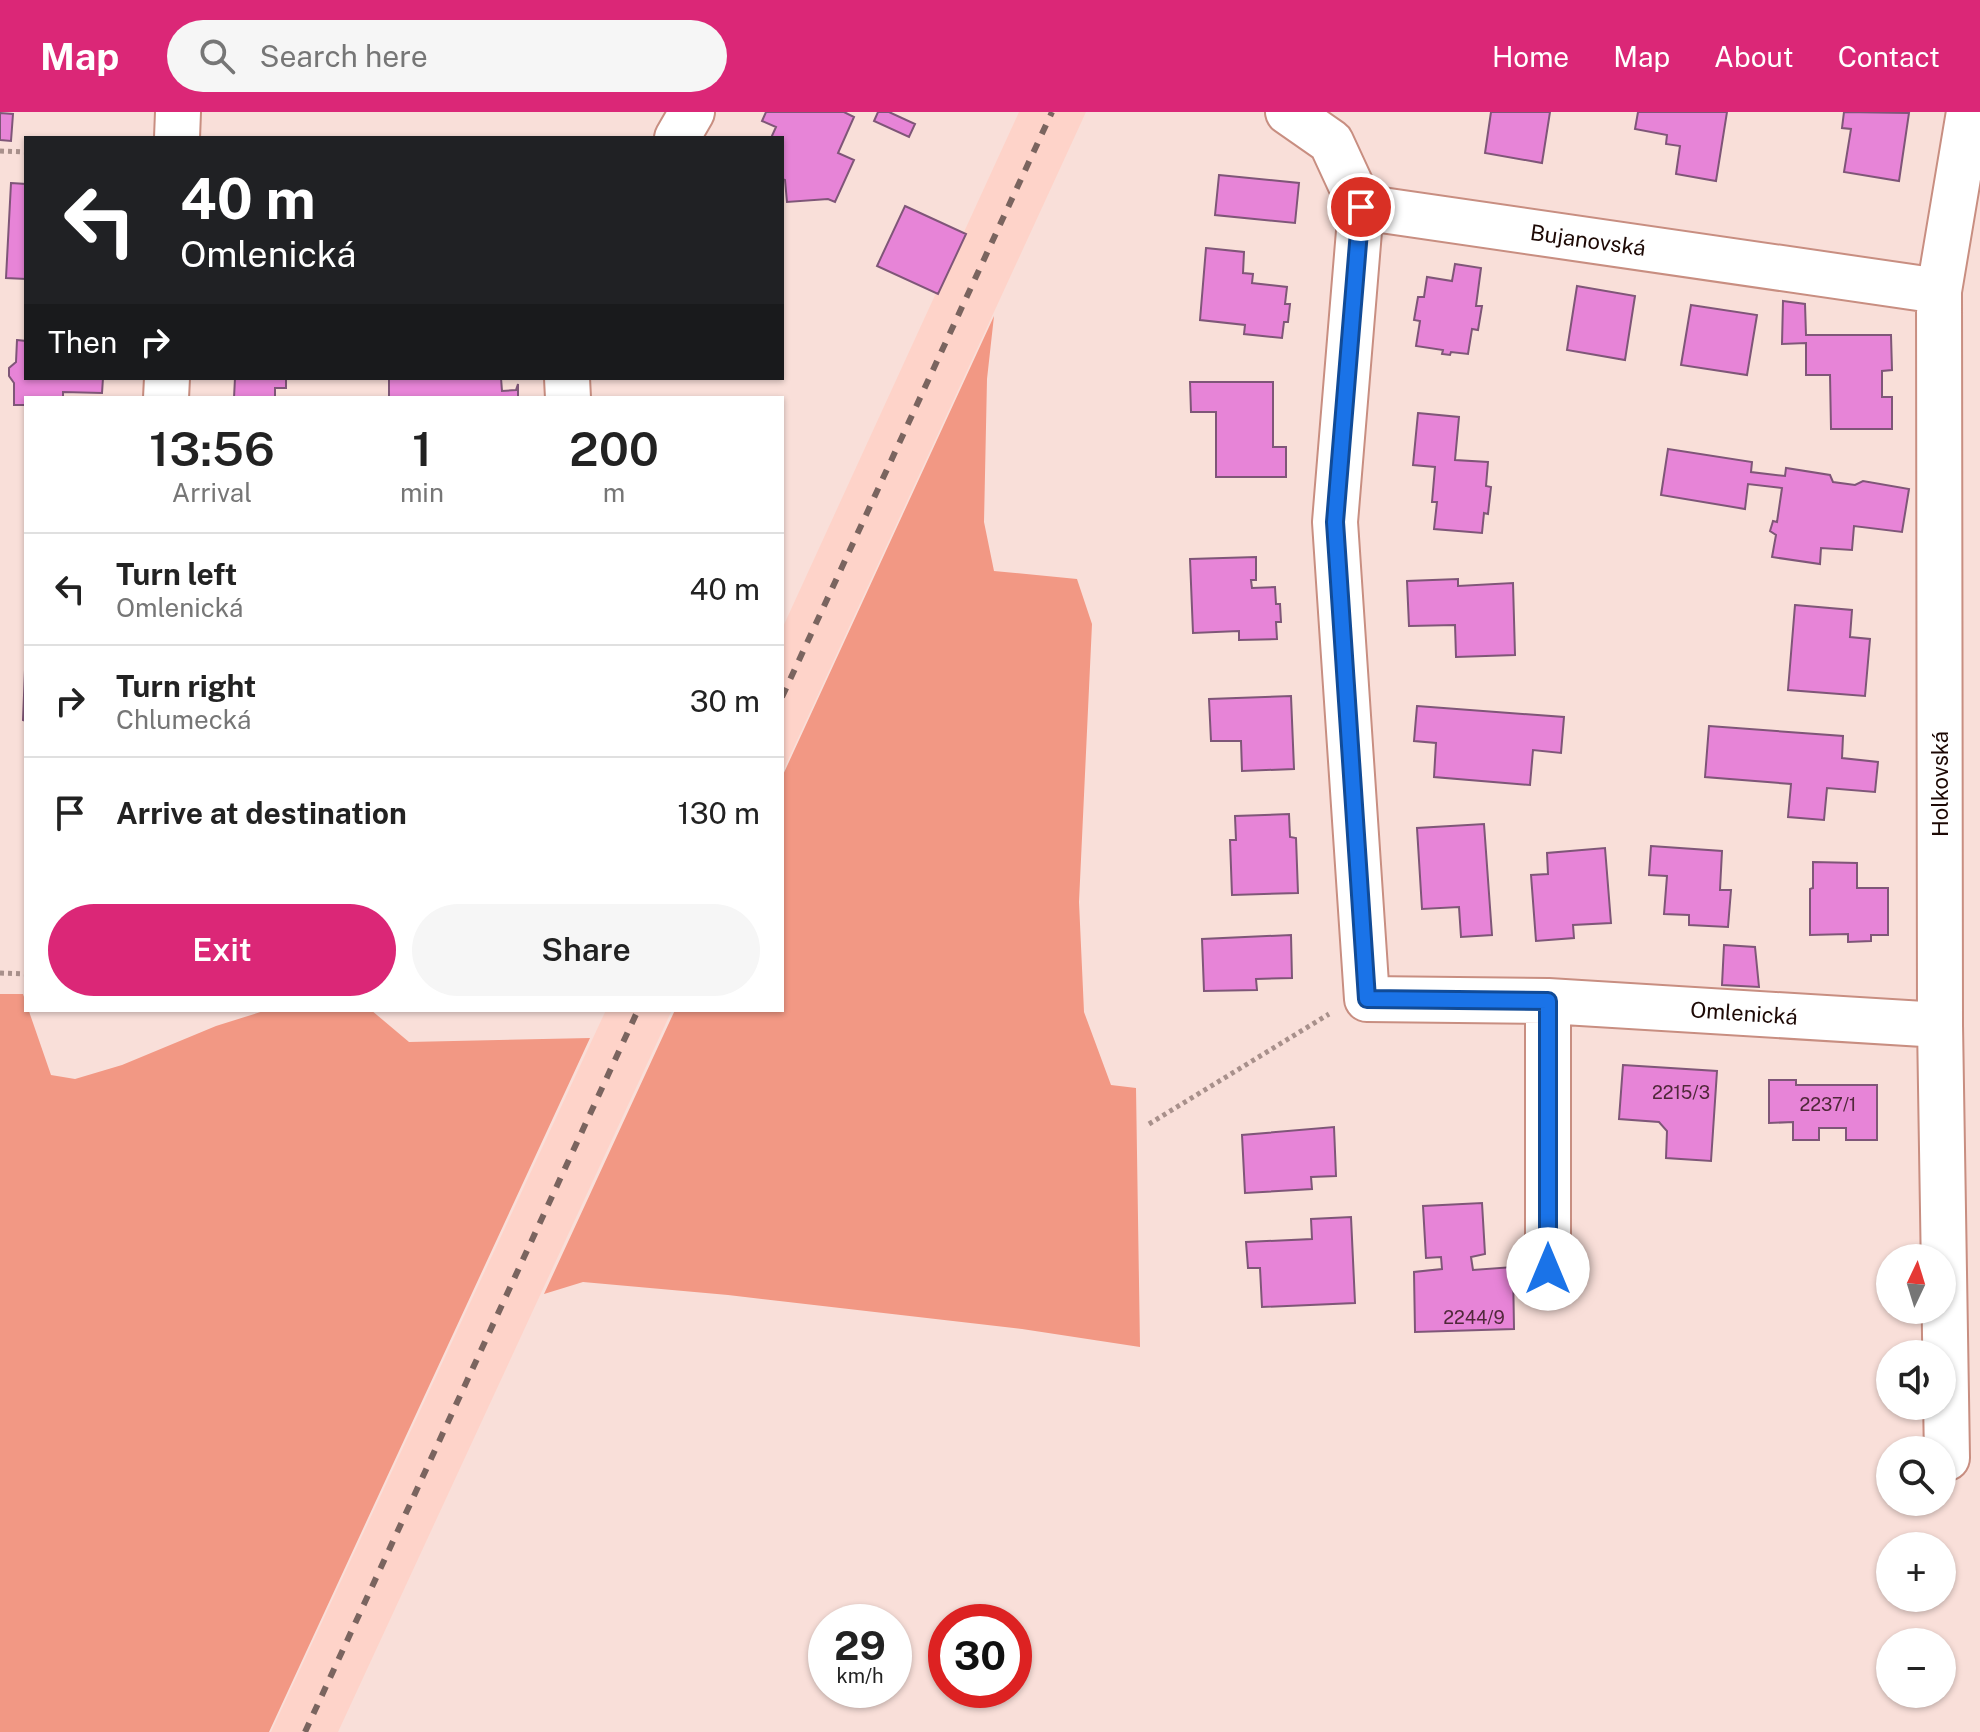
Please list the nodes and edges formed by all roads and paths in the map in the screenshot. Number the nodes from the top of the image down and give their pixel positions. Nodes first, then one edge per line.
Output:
1 (178, 112) edge
2 (692, 112) edge
3 (1288, 112) edge
4 (1969, 112) edge
5 (177, 136) edge
6 (678, 136) edge
7 (0, 151) edge
8 (24, 152) edge
9 (1361, 207) junction
10 (1939, 291) junction
11 (0, 973) edge
12 (24, 974) edge
13 (1367, 999) junction
14 (1548, 1001) junction
15 (1940, 1025) junction
16 (1149, 1124) dead end
17 (1548, 1269) dead end
18 (1947, 1436) edge

1 - 5 street
2 - 6 street
3 - 9 street
4 - 10 street, Holkovská
7 - 8 path
9 - 10 street, Bujanovská
9 - 13 street
10 - 15 street, Holkovská
11 - 12 path
13 - 14 street, Omlenická
13 - 16 path
14 - 15 street, Omlenická
14 - 17 street
15 - 18 street, Holkovská

